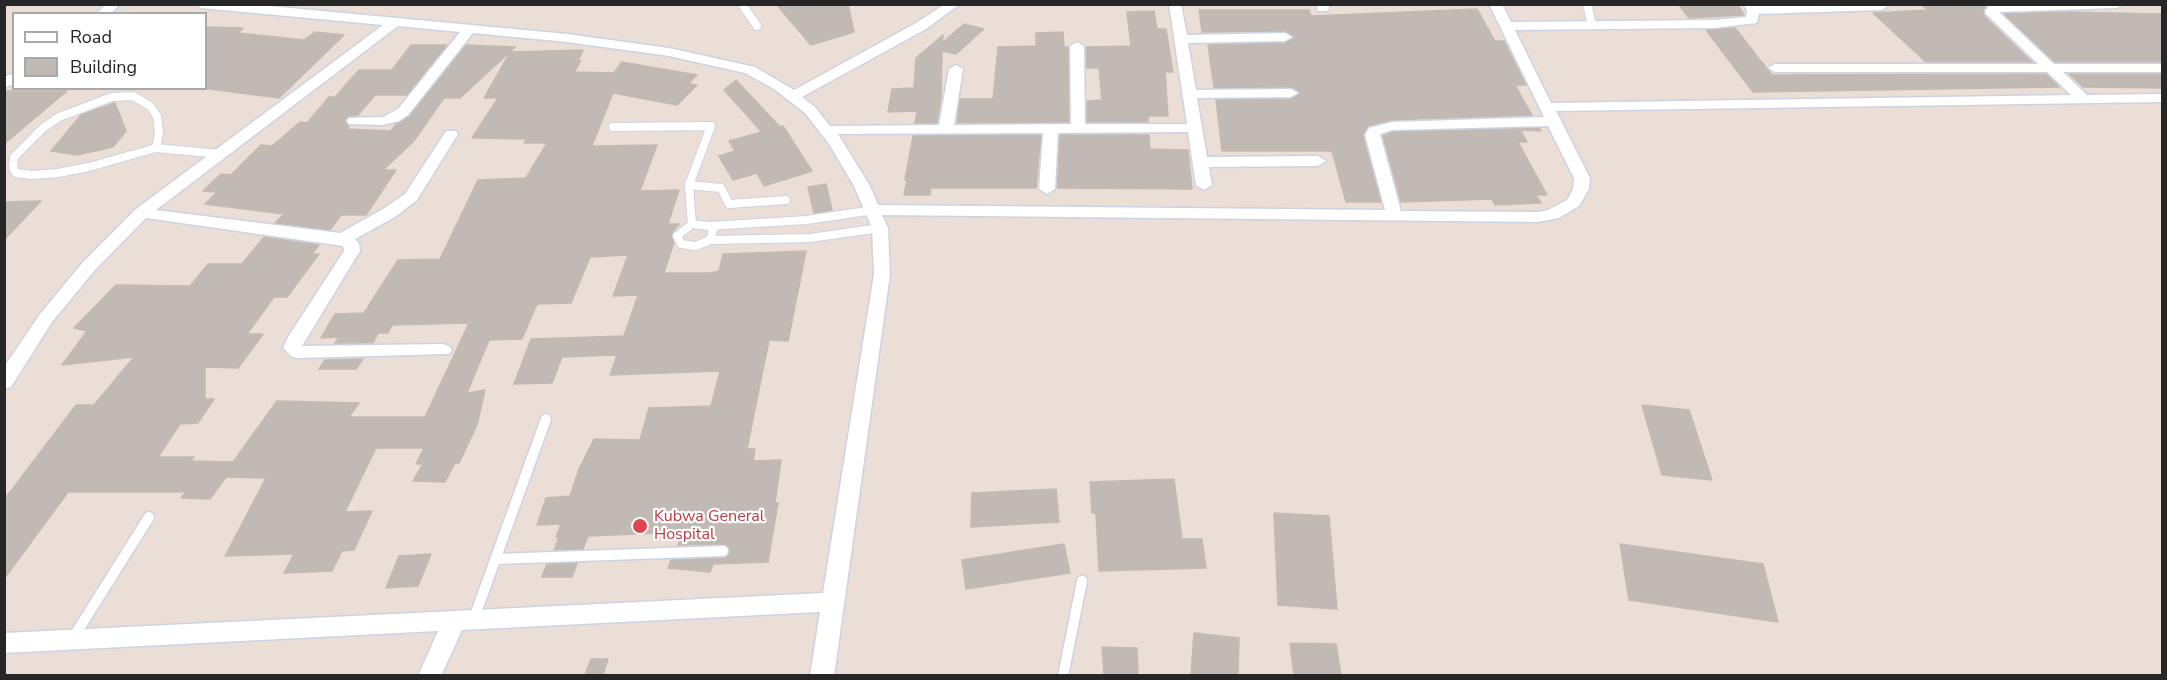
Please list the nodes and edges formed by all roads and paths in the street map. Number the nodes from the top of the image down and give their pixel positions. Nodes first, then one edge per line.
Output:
1 (357, 4) edge
2 (742, 4) edge
3 (954, 4) edge
4 (1175, 4) edge
5 (1495, 4) edge
6 (1587, 4) edge
7 (2117, 4) edge
8 (204, 5) edge
9 (1838, 6) edge
10 (1882, 6) dead end
11 (1751, 7) edge
12 (342, 17) junction
13 (394, 22) junction
14 (1592, 25) junction
15 (757, 26) dead end
16 (1507, 26) junction
17 (469, 29) junction
18 (1285, 37) dead end
19 (1181, 39) junction
20 (1077, 46) dead end
21 (1774, 68) dead end
22 (2050, 68) junction
23 (2163, 68) edge
24 (956, 69) dead end
25 (1291, 93) dead end
26 (1190, 94) junction
27 (794, 96) junction
28 (2163, 98) edge
29 (2083, 99) junction
30 (1549, 114) junction
31 (354, 121) dead end
32 (613, 127) dead end
33 (1196, 128) junction
34 (946, 129) junction
35 (1051, 129) junction
36 (1078, 129) junction
37 (825, 130) junction
38 (451, 134) dead end
39 (156, 148) junction
40 (220, 154) junction
41 (1318, 160) dead end
42 (1201, 162) junction
43 (689, 185) junction
44 (1204, 185) dead end
45 (1047, 189) dead end
46 (786, 200) dead end
47 (142, 213) junction
48 (1395, 216) junction
49 (877, 219) junction
50 (692, 224) junction
51 (709, 226) junction
52 (342, 239) junction
53 (710, 240) junction
54 (443, 350) dead end
55 (4, 382) edge
56 (546, 419) dead end
57 (149, 517) dead end
58 (723, 551) dead end
59 (495, 559) junction
60 (1082, 581) dead end
61 (834, 602) junction
62 (464, 621) junction
63 (72, 640) junction
64 (4, 643) edge
65 (429, 675) edge
66 (822, 675) edge
67 (1063, 675) edge

1 - 12 street
2 - 15 lane
3 - 27 street
4 - 19 street
5 - 16 street
6 - 14 lane
7 - 22 street
8 - 12 street
9 - 10 street
9 - 11 street
11 - 14 street
12 - 13 street
13 - 17 street
13 - 40 street
14 - 16 street
16 - 30 street
17 - 27 street
17 - 31 street
18 - 19 street
19 - 26 street
20 - 36 street
21 - 22 street
22 - 23 street
22 - 29 street
24 - 34 street
25 - 26 street
26 - 33 street
27 - 37 street
28 - 29 street
29 - 30 street
30 - 48 street
30 - 48 street
32 - 43 lane
33 - 36 street
33 - 42 street
34 - 35 street
34 - 37 street
35 - 36 street
35 - 45 street
37 - 49 street
38 - 52 street
39 - 39 lane
39 - 40 lane
40 - 47 street
41 - 42 street
42 - 44 street
43 - 46 lane
43 - 50 lane
47 - 52 street
47 - 55 street
48 - 49 street
49 - 51 lane
49 - 53 lane
49 - 61 street
50 - 51 lane
50 - 53 lane
51 - 53 lane
52 - 54 street
56 - 59 lane
57 - 63 lane
58 - 59 lane
59 - 62 lane
60 - 67 lane
61 - 62 street
61 - 66 street
62 - 63 street
62 - 65 street
63 - 64 street

